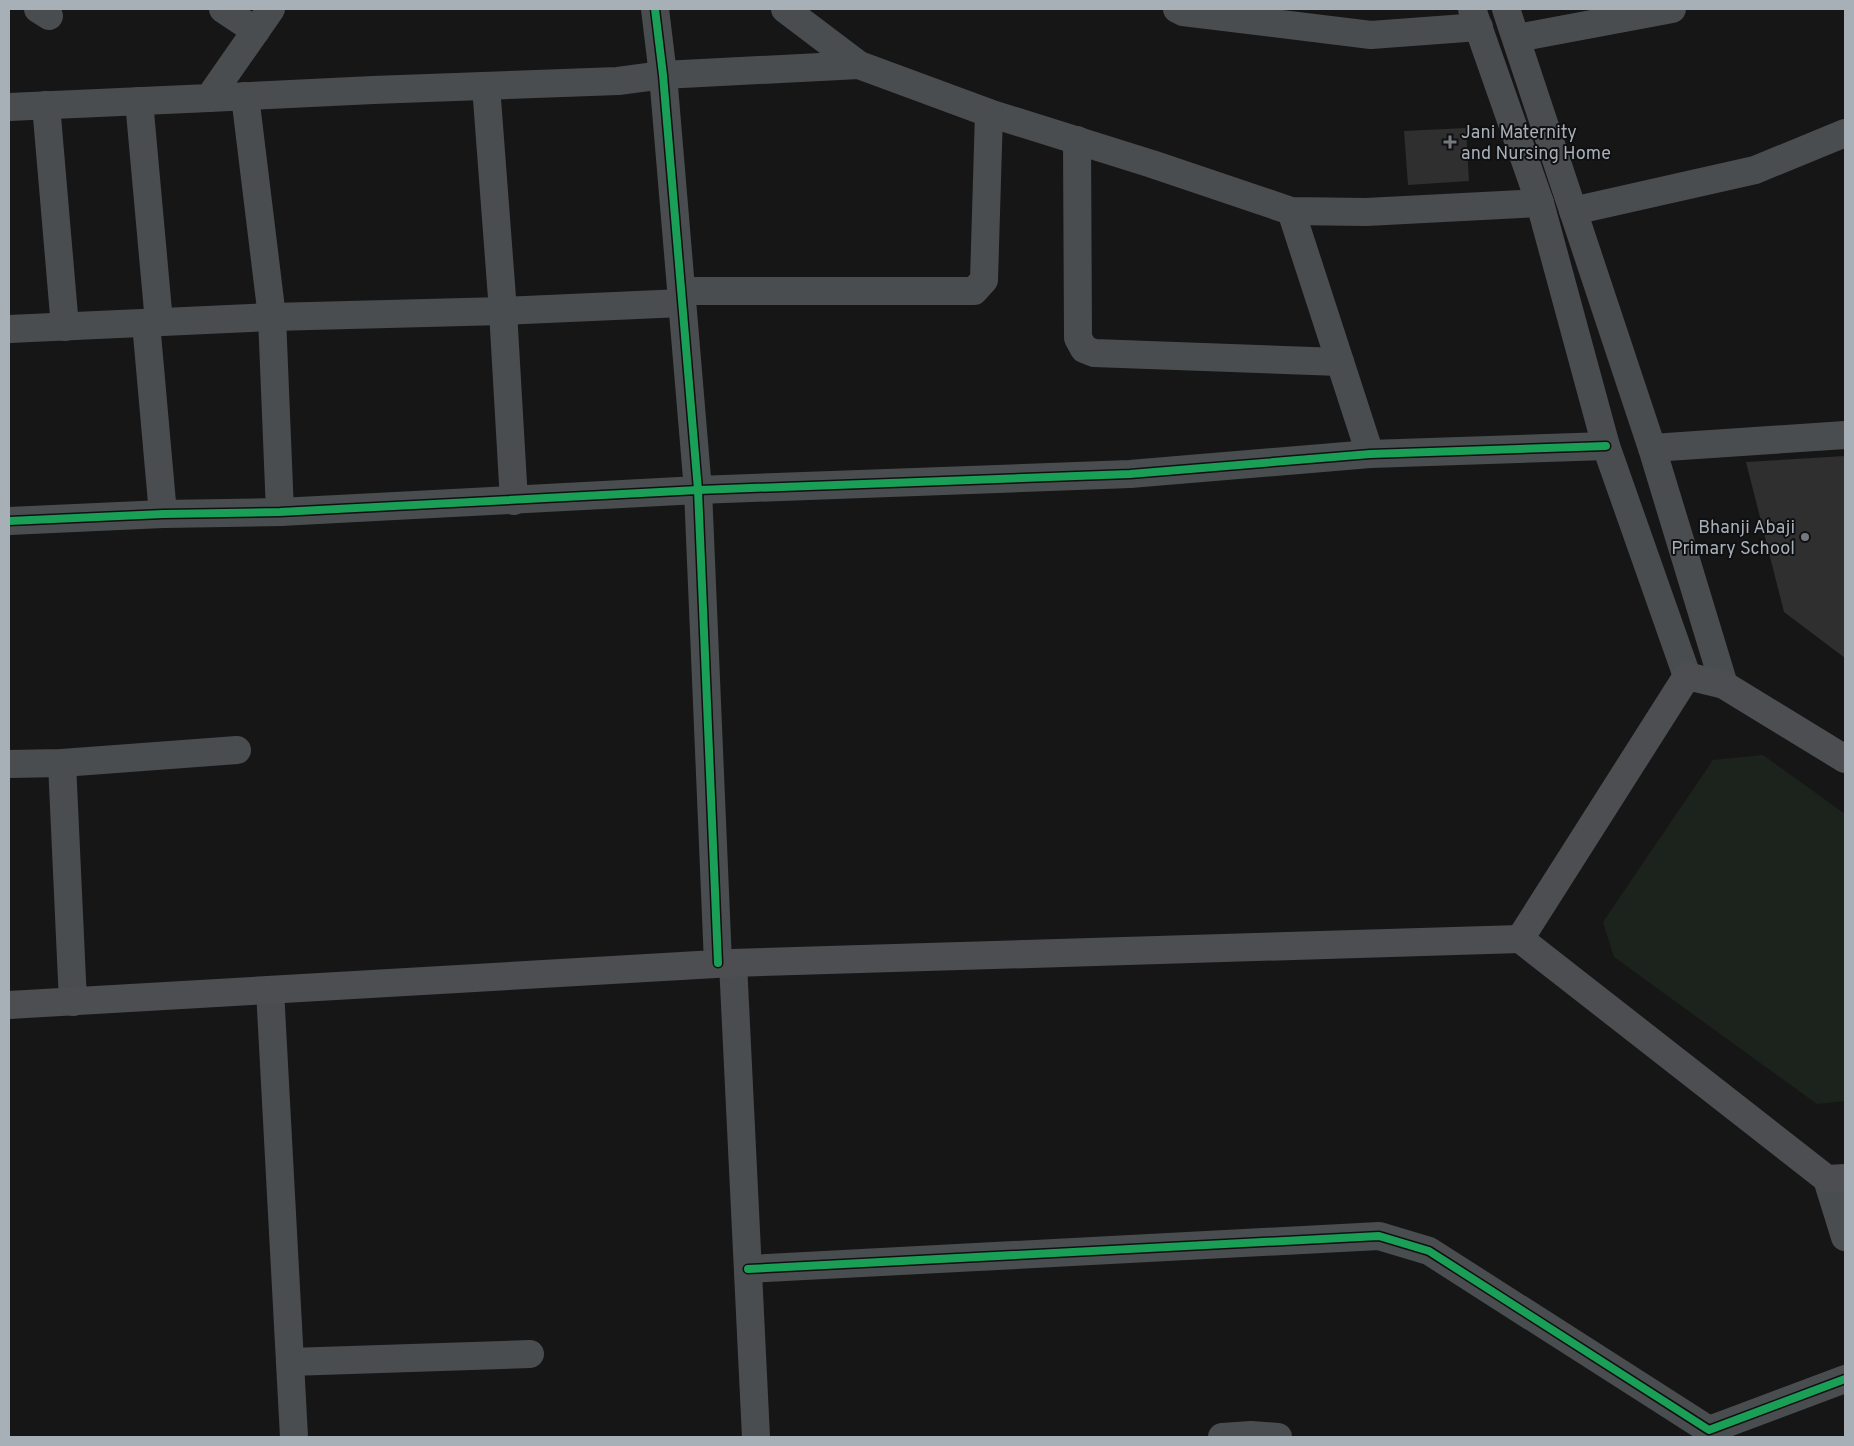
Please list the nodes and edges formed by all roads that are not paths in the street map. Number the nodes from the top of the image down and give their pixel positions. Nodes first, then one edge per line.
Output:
1 (223, 9) edge
2 (271, 9) edge
3 (655, 9) edge
4 (785, 9) edge
5 (1177, 9) edge
6 (1506, 9) edge
7 (1672, 9) edge
8 (1475, 18) edge
9 (256, 31) junction
10 (1516, 38) junction
11 (859, 65) junction
12 (663, 75) junction
13 (486, 86) junction
14 (245, 96) junction
15 (209, 98) junction
16 (138, 101) junction
17 (46, 105) junction
18 (9, 107) edge
19 (989, 113) junction
20 (1845, 133) edge
21 (1077, 140) junction
22 (1540, 203) junction
23 (1291, 211) junction
24 (1573, 211) junction
25 (682, 297) junction
26 (503, 312) junction
27 (272, 317) junction
28 (153, 323) junction
29 (65, 327) junction
30 (9, 329) edge
31 (1340, 362) junction
32 (1845, 435) edge
33 (1606, 446) junction
34 (1652, 448) junction
35 (1370, 454) junction
36 (698, 490) junction
37 (514, 501) junction
38 (280, 512) junction
39 (163, 514) junction
40 (9, 521) edge
41 (1687, 676) junction
42 (1724, 685) junction
43 (237, 750) dead end
44 (1845, 759) edge
45 (62, 763) junction
46 (9, 764) edge
47 (1520, 939) junction
48 (726, 963) junction
49 (270, 990) junction
50 (73, 1002) junction
51 (9, 1006) edge
52 (1836, 1178) edge
53 (1845, 1237) edge
54 (748, 1269) junction
55 (530, 1354) dead end
56 (290, 1362) junction
57 (1845, 1378) edge
58 (294, 1437) edge
59 (756, 1437) edge
60 (1222, 1437) edge
61 (1278, 1437) edge

1 - 9 street
2 - 9 street
3 - 12 street
4 - 11 street
5 - 8 street
6 - 10 street
7 - 10 street
8 - 22 street
9 - 15 street
10 - 24 street
11 - 12 street
11 - 19 street
12 - 13 street
12 - 25 street
13 - 14 street
13 - 26 street
14 - 15 street
14 - 27 street
15 - 16 street
16 - 17 street
16 - 28 street
17 - 18 street
17 - 29 street
19 - 21 street
19 - 25 street
20 - 24 street
21 - 23 street
21 - 31 street
22 - 23 street
22 - 33 street
23 - 31 street
24 - 34 street
25 - 26 street
25 - 36 street
26 - 27 street
26 - 37 street
27 - 28 street
27 - 38 street
28 - 29 street
28 - 39 street
29 - 30 street
31 - 35 street
32 - 34 street
33 - 35 street
33 - 41 street
34 - 42 street
35 - 36 street
36 - 37 street
36 - 48 street
37 - 38 street
38 - 39 street
39 - 40 street
41 - 42 main road
41 - 47 main road
42 - 44 main road
43 - 45 street
45 - 46 street
45 - 50 street
47 - 48 main road
47 - 52 main road
48 - 49 main road
48 - 54 street
49 - 50 main road
49 - 56 street
50 - 51 main road
52 - 53 street
54 - 57 street
54 - 59 street
55 - 56 street
56 - 58 street
60 - 61 street

